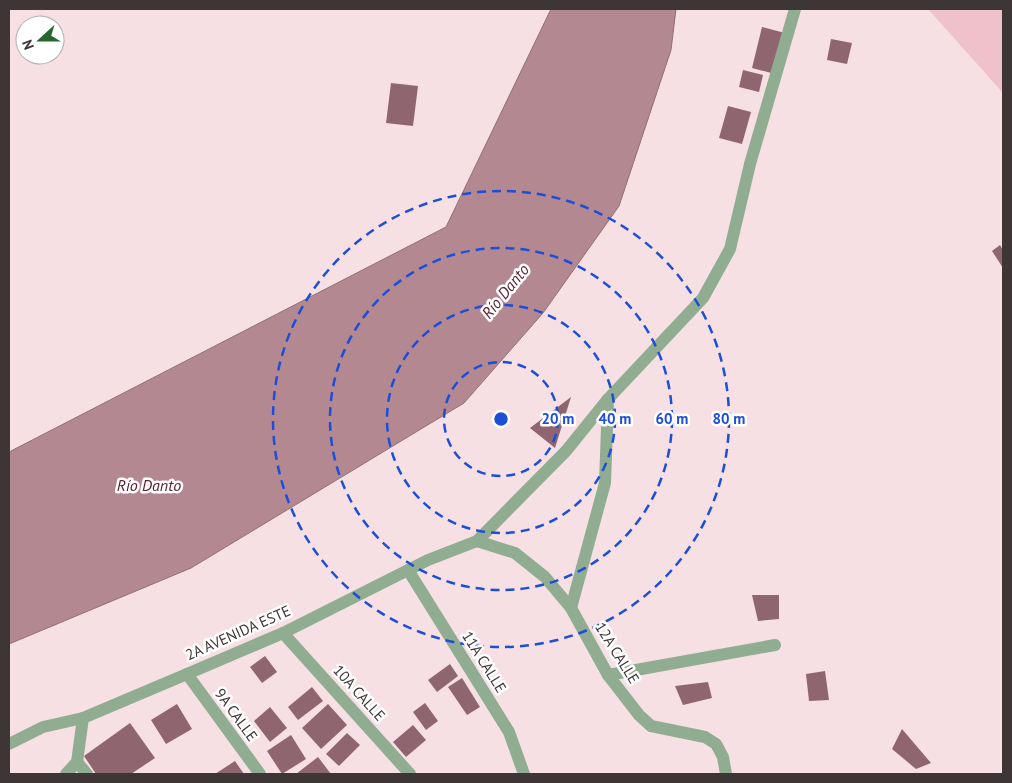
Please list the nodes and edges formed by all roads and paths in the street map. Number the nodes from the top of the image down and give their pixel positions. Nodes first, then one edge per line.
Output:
1 (795, 9) edge
2 (608, 399) junction
3 (477, 541) junction
4 (408, 570) junction
5 (571, 608) junction
6 (283, 632) junction
7 (775, 645) dead end
8 (187, 674) junction
9 (608, 675) junction
10 (83, 718) junction
11 (9, 744) edge
12 (77, 762) junction
13 (66, 774) edge
14 (88, 774) edge
15 (260, 774) edge
16 (410, 774) edge
17 (524, 774) edge
18 (726, 774) edge

1 - 2 street
2 - 3 street
2 - 5 street
3 - 4 street, 2A AVENIDA ESTE
3 - 5 street, 12A CALLE
4 - 6 street, 2A AVENIDA ESTE
4 - 17 street, 11A CALLE
5 - 9 street, 12A CALLE
6 - 8 street, 2A AVENIDA ESTE
6 - 16 street, 10A CALLE
7 - 9 street
8 - 10 street, 2A AVENIDA ESTE
8 - 15 street, 9A CALLE
9 - 18 street, 12A CALLE
10 - 11 street, 2A AVENIDA ESTE
10 - 12 street
12 - 13 street
12 - 14 street

